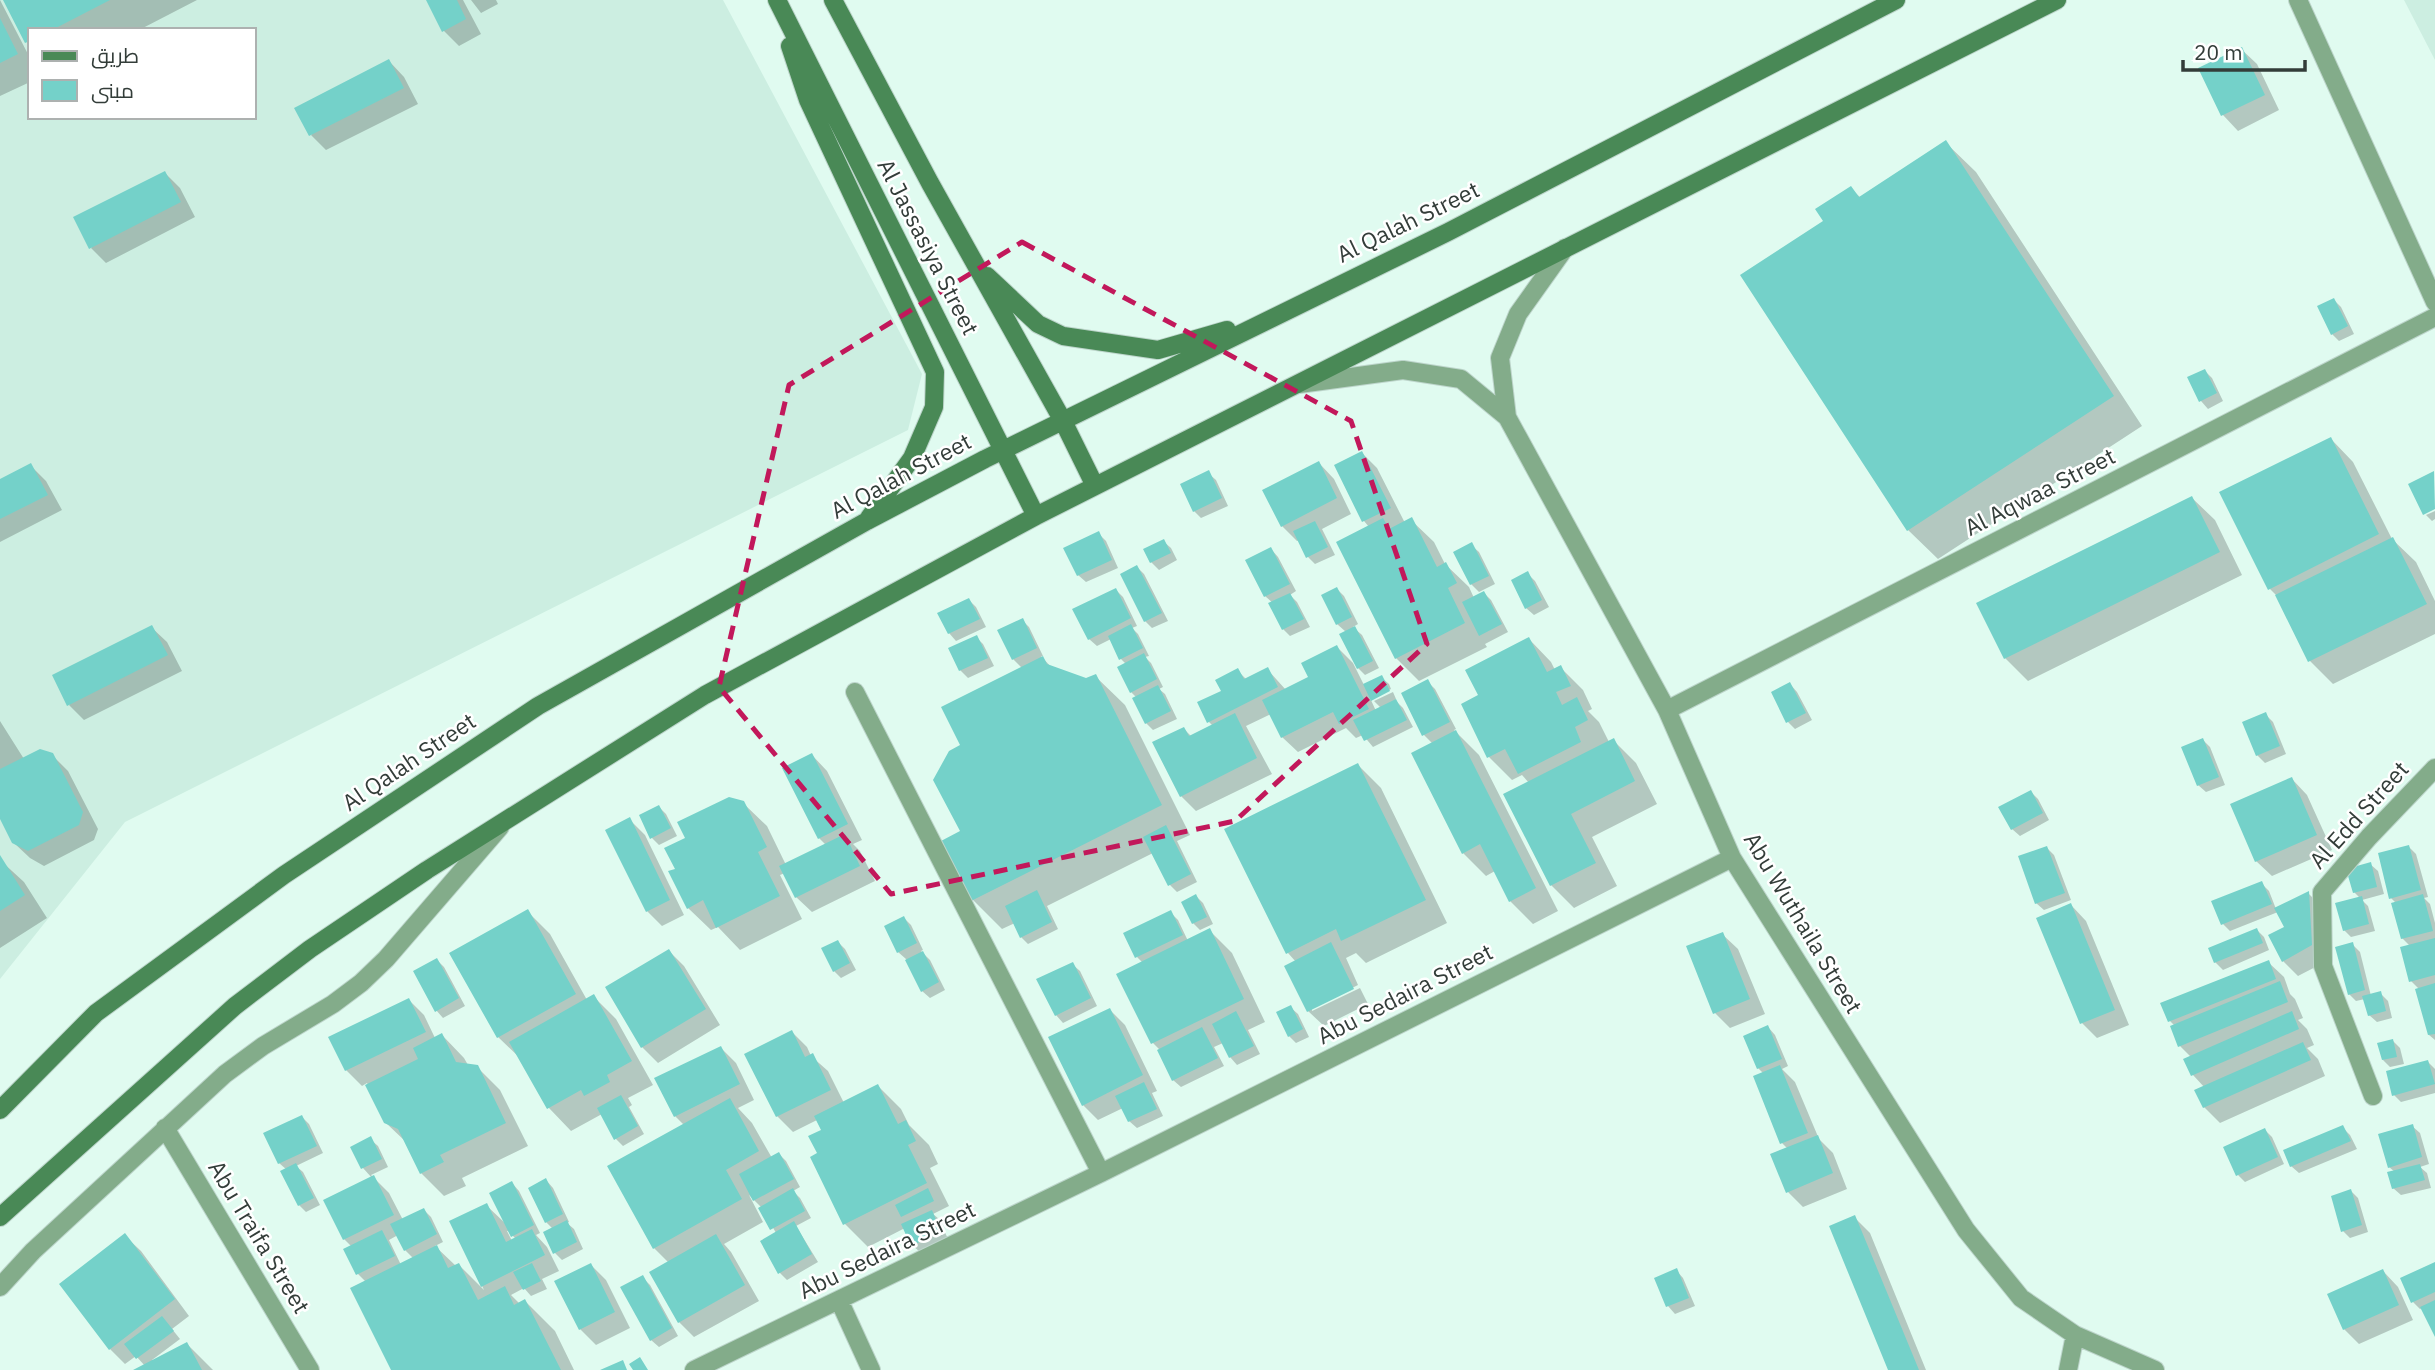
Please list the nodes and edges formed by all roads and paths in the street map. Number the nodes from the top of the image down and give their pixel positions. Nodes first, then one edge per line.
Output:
1 (775, 0) edge
2 (834, 0) edge
3 (1896, 0) edge
4 (2057, 0) edge
5 (2298, 0) edge
6 (1565, 248) junction
7 (975, 264) junction
8 (2435, 302) edge
9 (1272, 316) junction
10 (2435, 317) edge
11 (1297, 384) junction
12 (1507, 417) junction
13 (1063, 421) junction
14 (1003, 450) junction
15 (1095, 486) junction
16 (1036, 516) junction
17 (867, 521) junction
18 (855, 692) dead end
19 (1667, 710) junction
20 (2435, 768) edge
21 (506, 820) junction
22 (1732, 858) junction
23 (2373, 1096) dead end
24 (0, 1110) edge
25 (165, 1128) junction
26 (1101, 1173) junction
27 (0, 1217) edge
28 (0, 1287) edge
29 (839, 1300) junction
30 (2075, 1335) junction
31 (310, 1370) edge
32 (694, 1370) edge
33 (871, 1370) edge
34 (2068, 1370) edge
35 (2155, 1370) edge

1 - 14 main road, Al Jassasiya Street
1 - 17 main road
2 - 7 main road, Al Jassasiya Street
3 - 9 main road, Al Qalah Street
4 - 6 main road
5 - 8 street
6 - 11 main road
6 - 12 street, Abu Wuthaila Street
7 - 9 main road
7 - 13 main road, Al Jassasiya Street
9 - 13 main road, Al Qalah Street
10 - 19 street, Al Aqwaa Street
11 - 12 street, Abu Wuthaila Street
11 - 15 main road
12 - 19 street, Abu Wuthaila Street
13 - 14 main road, Al Qalah Street
13 - 15 main road, Al Jassasiya Street
14 - 16 main road, Al Jassasiya Street
14 - 17 main road, Al Qalah Street
15 - 16 main road
16 - 21 main road
17 - 24 main road, Al Qalah Street
18 - 26 street
19 - 22 street, Abu Wuthaila Street
20 - 23 street, Al Edd Street
21 - 25 street
21 - 27 main road
22 - 26 street, Abu Sedaira Street
22 - 30 street, Abu Wuthaila Street
25 - 28 street
25 - 31 street, Abu Traifa Street
26 - 29 street, Abu Sedaira Street
29 - 32 street, Abu Sedaira Street
29 - 33 street
30 - 34 street
30 - 35 street, Abu Wuthaila Street

